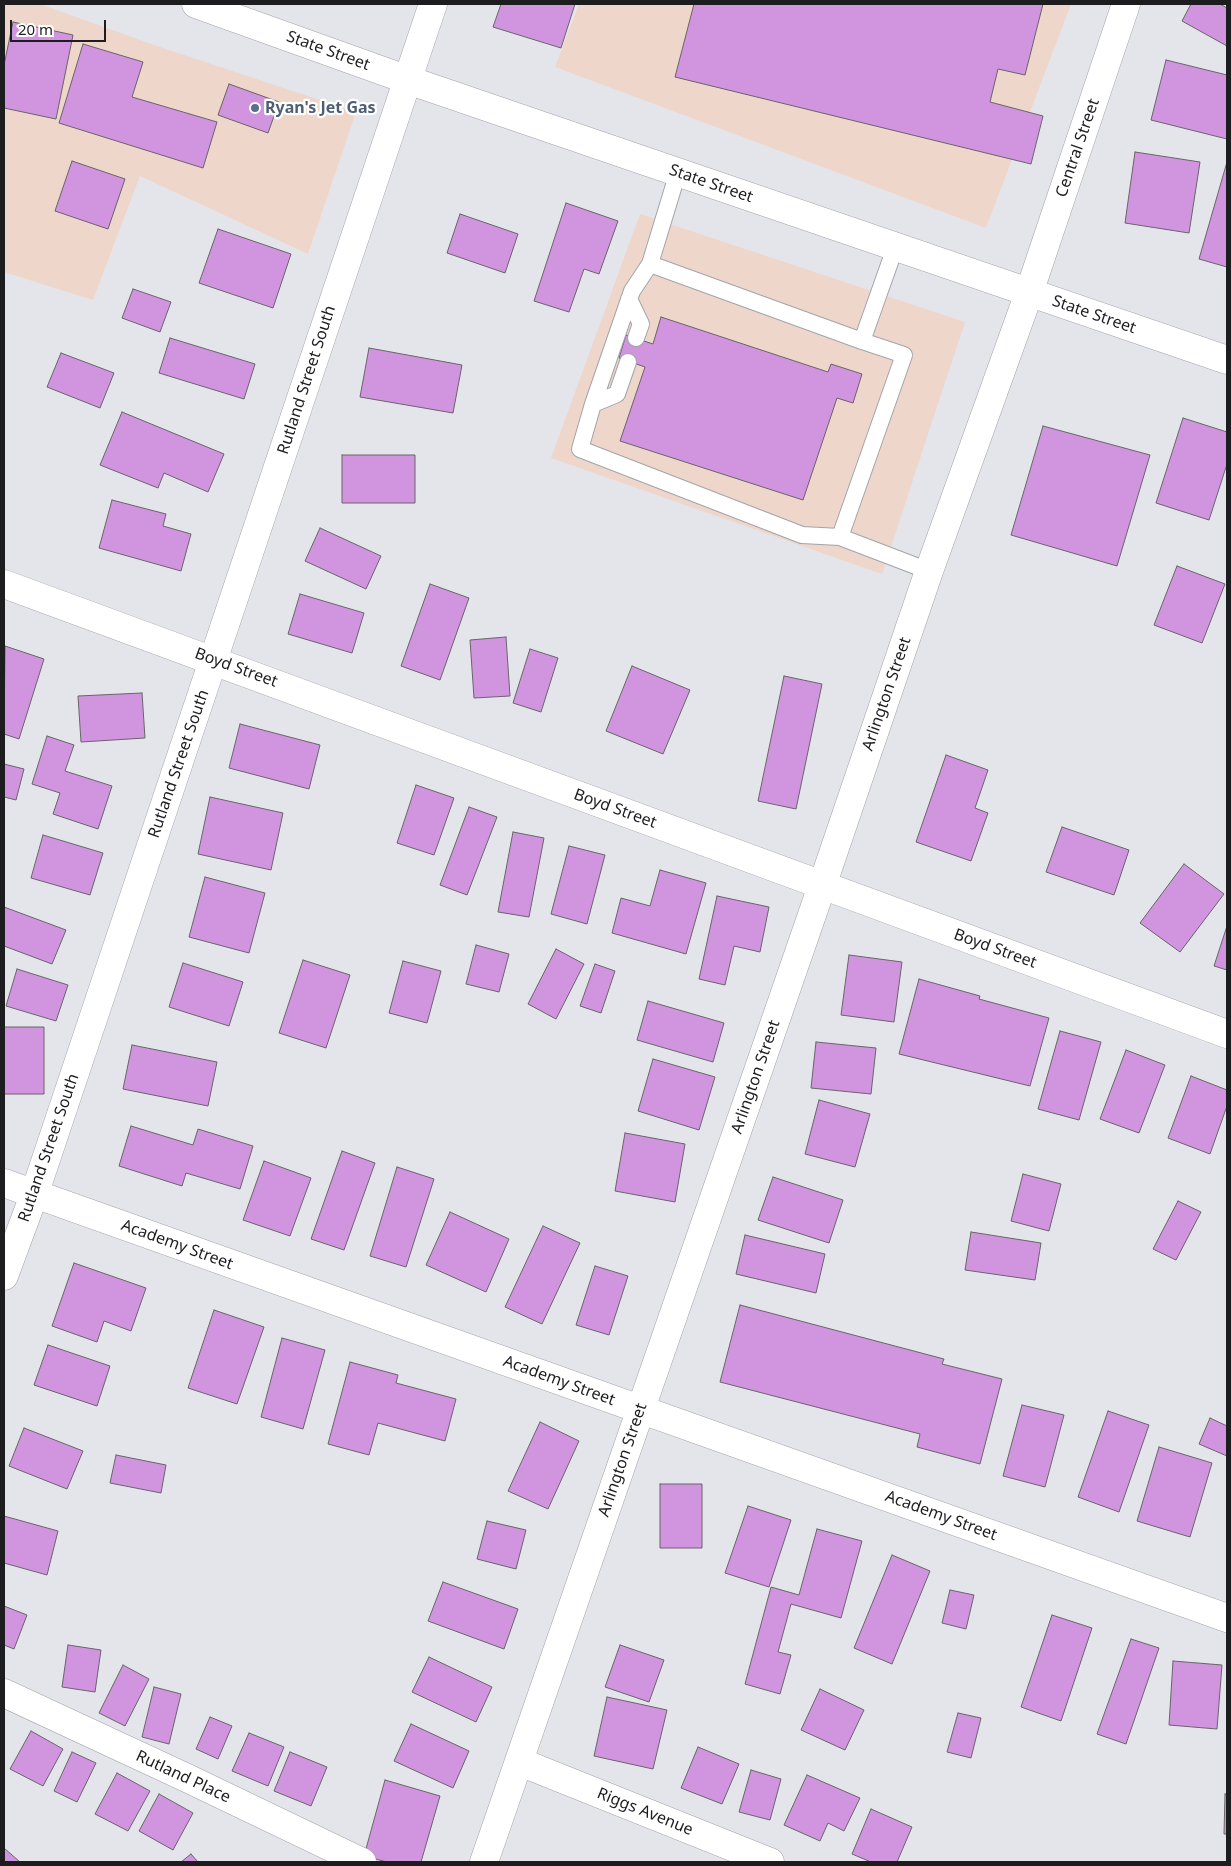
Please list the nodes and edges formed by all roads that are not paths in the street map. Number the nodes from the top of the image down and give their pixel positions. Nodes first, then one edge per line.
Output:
1 (196, 4) edge
2 (433, 4) edge
3 (1126, 4) edge
4 (408, 80) junction
5 (678, 172) junction
6 (895, 248) junction
7 (650, 264) junction
8 (1029, 293) junction
9 (629, 299) junction
10 (636, 338) dead end
11 (862, 341) junction
12 (1227, 360) edge
13 (628, 362) dead end
14 (593, 404) junction
15 (840, 538) junction
16 (929, 571) junction
17 (4, 584) edge
18 (214, 660) junction
19 (822, 886) junction
20 (1227, 1034) edge
21 (4, 1183) edge
22 (34, 1195) junction
23 (4, 1276) edge
24 (640, 1410) junction
25 (1227, 1618) edge
26 (4, 1693) edge
27 (520, 1762) junction
28 (362, 1862) edge
29 (484, 1862) edge
30 (770, 1862) edge

1 - 4 main road, State Street
2 - 4 main road, Rutland Street South
3 - 8 main road, Central Street
4 - 5 main road, State Street
4 - 18 main road, Rutland Street South
5 - 6 main road, State Street
5 - 7 lane
6 - 8 main road, State Street
6 - 11 lane
7 - 9 lane
7 - 11 lane
8 - 12 main road, State Street
8 - 16 main road, Arlington Street
9 - 10 lane
9 - 14 lane
11 - 15 lane
13 - 14 lane
14 - 15 lane
15 - 16 lane
16 - 19 main road, Arlington Street
17 - 18 main road, Boyd Street
18 - 19 main road, Boyd Street
18 - 22 main road, Rutland Street South
19 - 20 main road, Boyd Street
19 - 24 main road, Arlington Street
21 - 22 main road, Academy Street
22 - 23 main road, Rutland Street South
22 - 24 main road, Academy Street
24 - 25 main road, Academy Street
24 - 27 main road, Arlington Street
26 - 28 main road, Rutland Place
27 - 29 main road, Arlington Street
27 - 30 main road, Riggs Avenue

